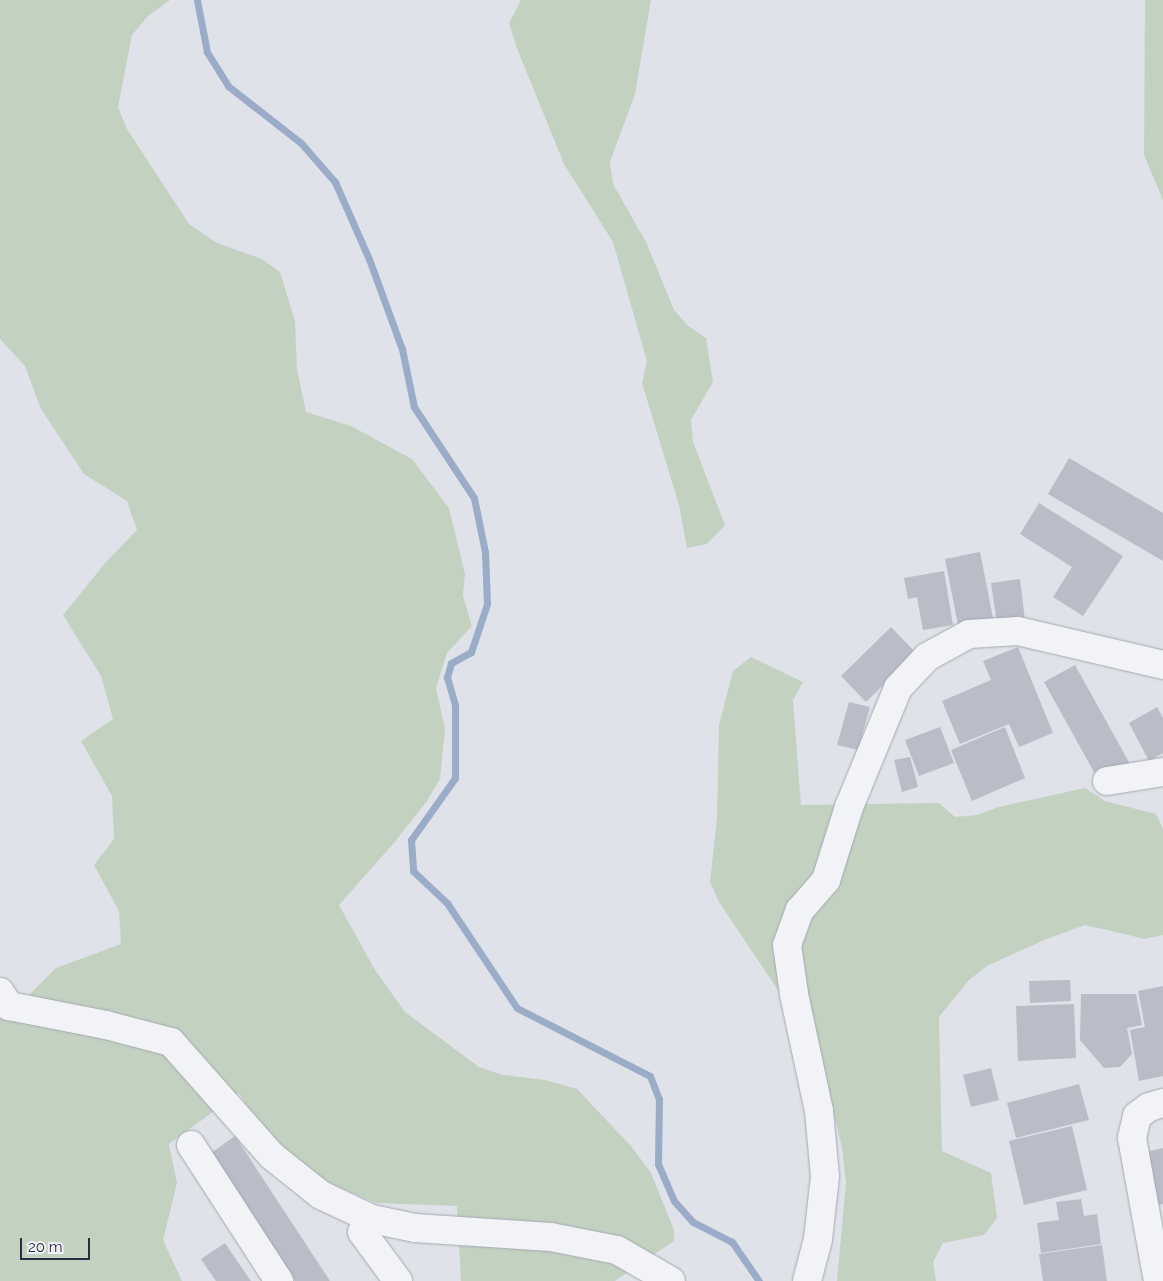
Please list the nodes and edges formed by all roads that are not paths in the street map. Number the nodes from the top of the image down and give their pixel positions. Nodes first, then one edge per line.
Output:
1 (1163, 665) edge
2 (1163, 772) edge
3 (1107, 781) dead end
4 (0, 992) edge
5 (1163, 1103) edge
6 (191, 1145) dead end
7 (362, 1232) dead end
8 (279, 1281) edge
9 (398, 1281) edge
10 (671, 1281) edge
11 (807, 1281) edge
12 (1158, 1281) edge

1 - 11 street
2 - 3 street
4 - 10 street
5 - 12 street
6 - 8 street
7 - 9 street

